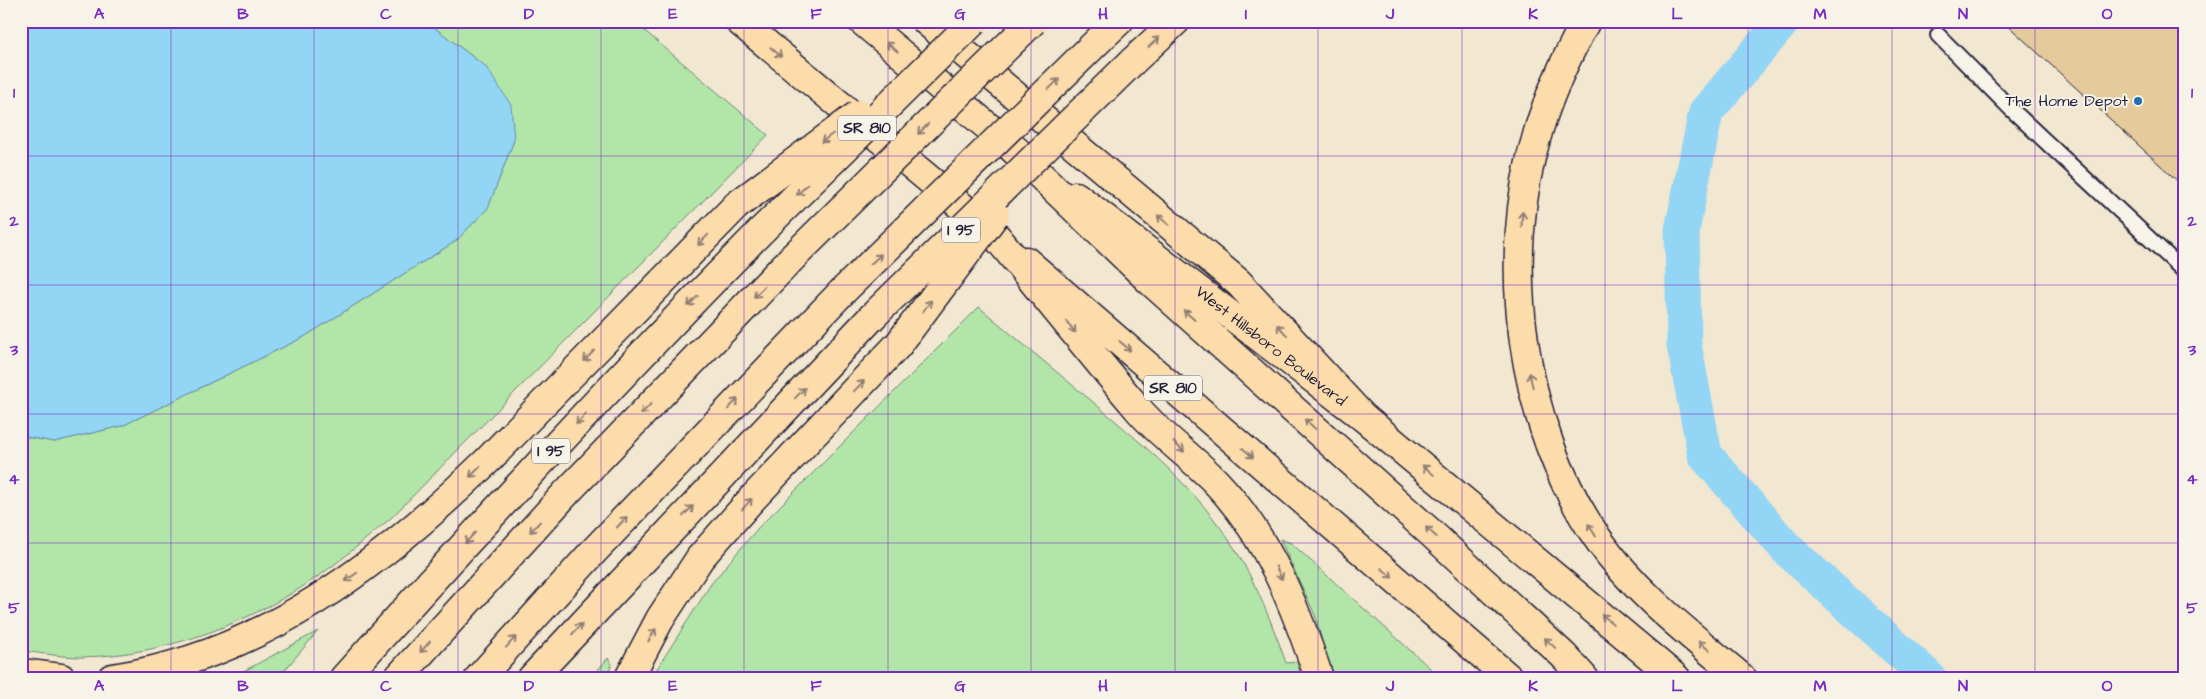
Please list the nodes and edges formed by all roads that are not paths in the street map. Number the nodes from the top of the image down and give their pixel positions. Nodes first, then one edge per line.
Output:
1 (738, 21) edge
2 (862, 21) edge
3 (926, 21) edge
4 (974, 21) edge
5 (1033, 21) edge
6 (1176, 21) edge
7 (1586, 21) edge
8 (1111, 28) edge
9 (1938, 35) dead end
10 (936, 57) junction
11 (1049, 144) junction
12 (1010, 146) junction
13 (995, 235) junction
14 (2185, 272) edge
15 (1364, 417) junction
16 (21, 673) edge
17 (61, 678) edge
18 (112, 678) edge
19 (344, 678) edge
20 (398, 678) edge
21 (478, 678) edge
22 (532, 678) edge
23 (629, 678) edge
24 (1319, 678) edge
25 (1508, 678) edge
26 (1584, 678) edge
27 (1676, 678) edge
28 (1742, 678) edge

1 -> 13 main road, SR 810
12 -> 2 main road, West Hillsboro Boulevard
15 -> 3 main road
4 - 10 main road, I 95, bridge
5 -> 20 main road, bridge
11 -> 6 main road, I 95, bridge
28 -> 7 main road
21 -> 8 main road, bridge
9 - 14 lane
10 -> 18 main road, bridge
10 -> 19 main road, I 95, bridge
22 -> 11 main road, I 95, bridge
23 -> 11 main road, bridge
12 - 15 main road, West Hillsboro Boulevard
26 -> 12 main road
13 -> 24 main road
13 -> 25 main road, SR 810
27 -> 15 main road, West Hillsboro Boulevard
16 - 17 main road

